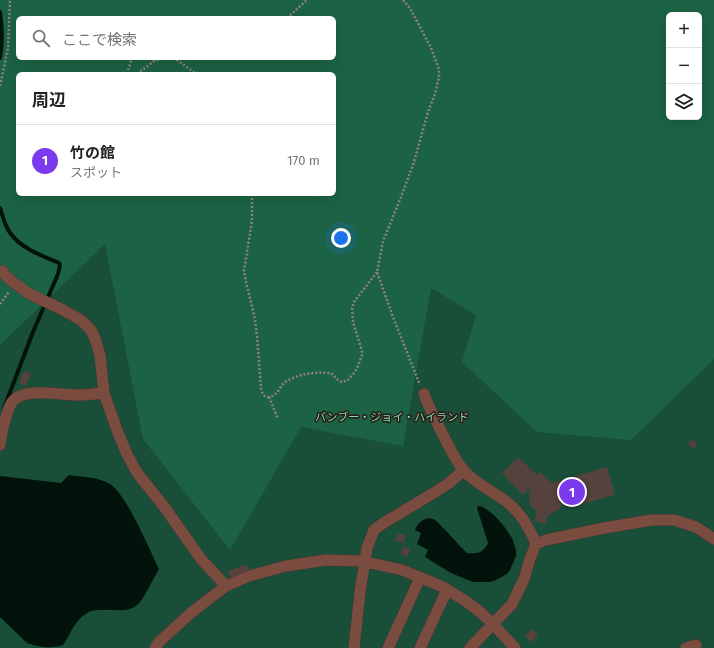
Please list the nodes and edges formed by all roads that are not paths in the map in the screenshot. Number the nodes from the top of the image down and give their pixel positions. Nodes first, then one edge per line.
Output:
1 (3, 271) dead end
2 (104, 393) junction
3 (424, 394) road end
4 (0, 445) edge
5 (464, 470) junction
6 (714, 539) edge
7 (536, 544) junction
8 (365, 562) junction
9 (420, 578) junction
10 (226, 586) junction
11 (447, 590) junction
12 (493, 624) junction
13 (160, 646) edge
14 (354, 648) edge
15 (388, 648) edge
16 (420, 648) edge
17 (470, 648) edge
18 (515, 648) edge
19 (686, 648) edge
20 (696, 648) edge

1 - 2 street
2 - 4 street
2 - 10 street
3 - 5 street
5 - 7 street
5 - 8 street
6 - 7 street
7 - 12 street
8 - 9 street
8 - 10 street
8 - 14 street
9 - 11 street
9 - 15 street
10 - 13 street
11 - 12 street
11 - 16 street
12 - 17 street
12 - 18 street
19 - 20 street

